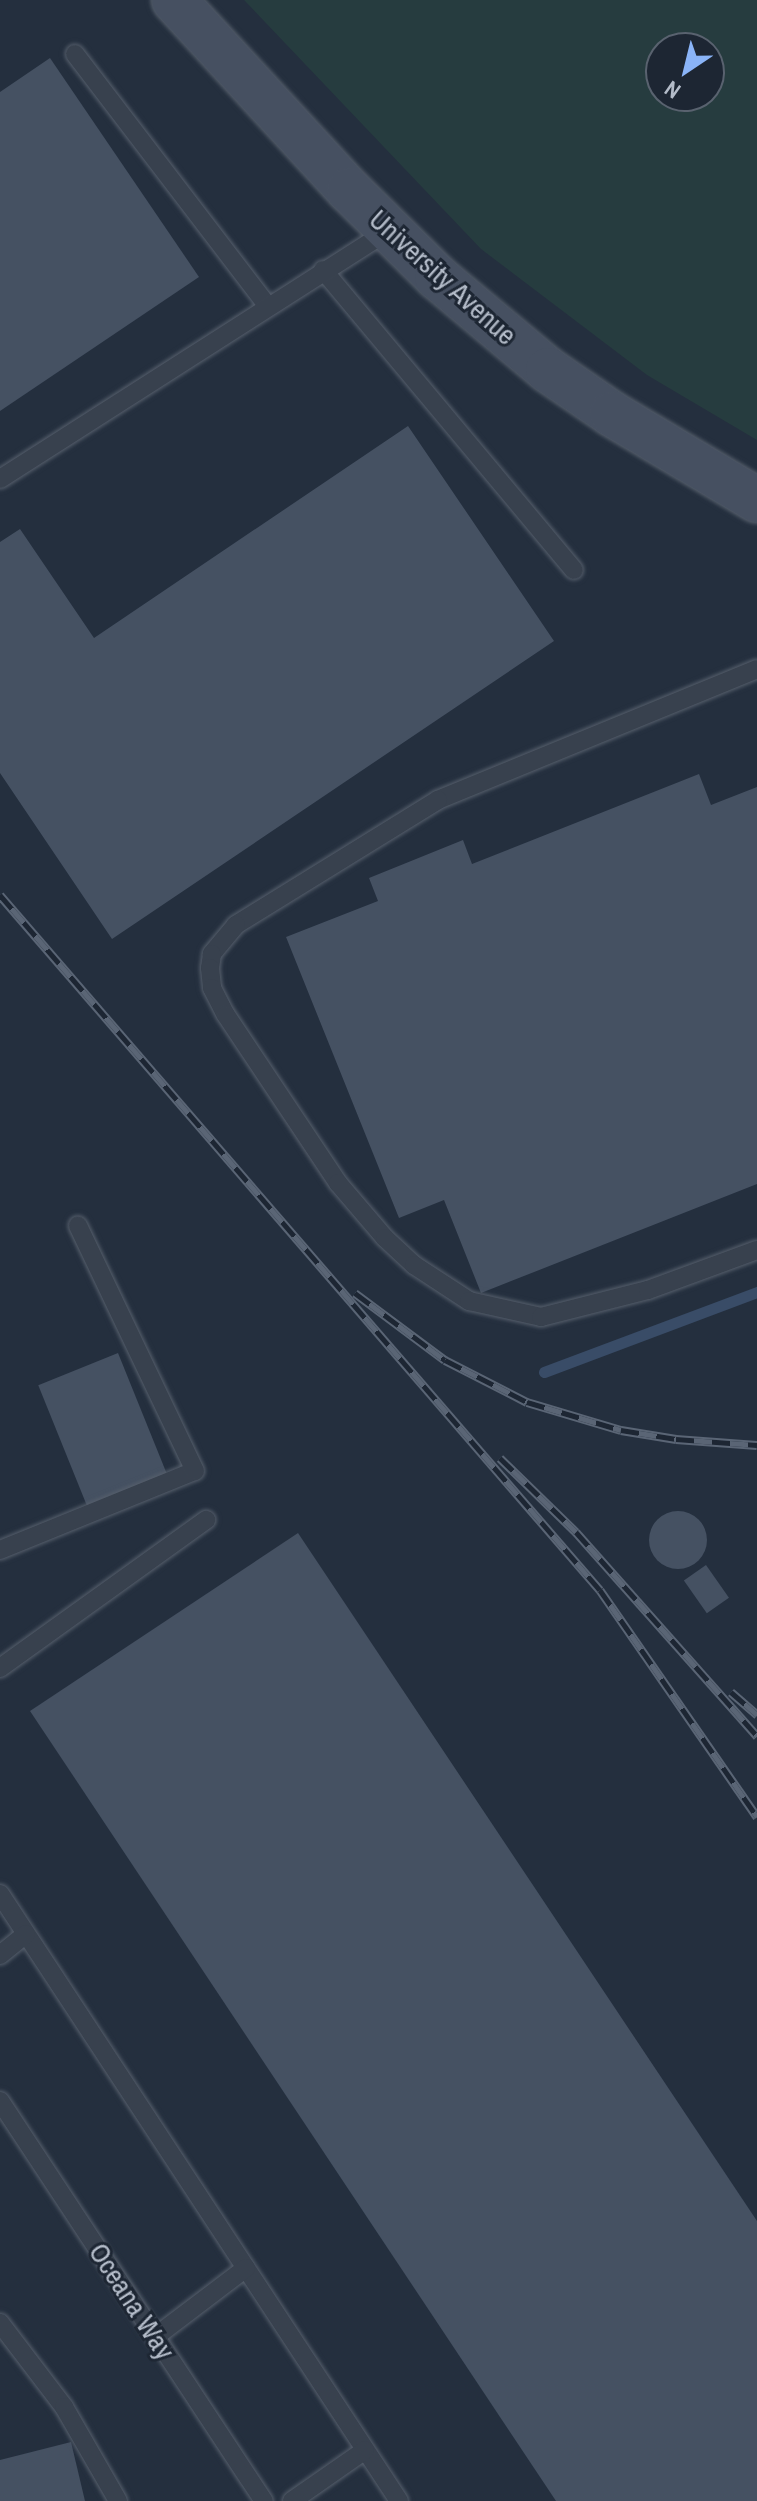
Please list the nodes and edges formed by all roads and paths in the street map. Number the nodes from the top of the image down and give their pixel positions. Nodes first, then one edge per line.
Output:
1 (174, 0) edge
2 (75, 54) dead end
3 (388, 231) junction
4 (323, 270) junction
5 (268, 306) junction
6 (0, 479) edge
7 (757, 500) edge
8 (574, 570) dead end
9 (757, 669) edge
10 (78, 1226) dead end
11 (757, 1250) edge
12 (206, 1520) dead end
13 (0, 1550) edge
14 (0, 1668) edge
15 (0, 1894) edge
16 (26, 1934) junction
17 (0, 1955) edge
18 (0, 2101) edge
19 (246, 2268) junction
20 (0, 2323) edge
21 (155, 2337) junction
22 (365, 2450) junction
23 (118, 2501) edge
24 (264, 2501) edge
25 (292, 2501) edge
26 (399, 2501) edge

1 - 3 main road, University Avenue
2 - 5 lane
3 - 4 lane
3 - 7 main road, University Avenue
4 - 5 lane
4 - 8 lane
5 - 6 lane
9 - 11 lane
10 - 13 lane
12 - 14 lane
15 - 16 lane
16 - 17 lane
16 - 19 lane
18 - 21 lane, Oceana Way
19 - 21 lane
19 - 22 lane
20 - 23 lane
21 - 24 lane, Oceana Way
22 - 25 lane
22 - 26 lane

